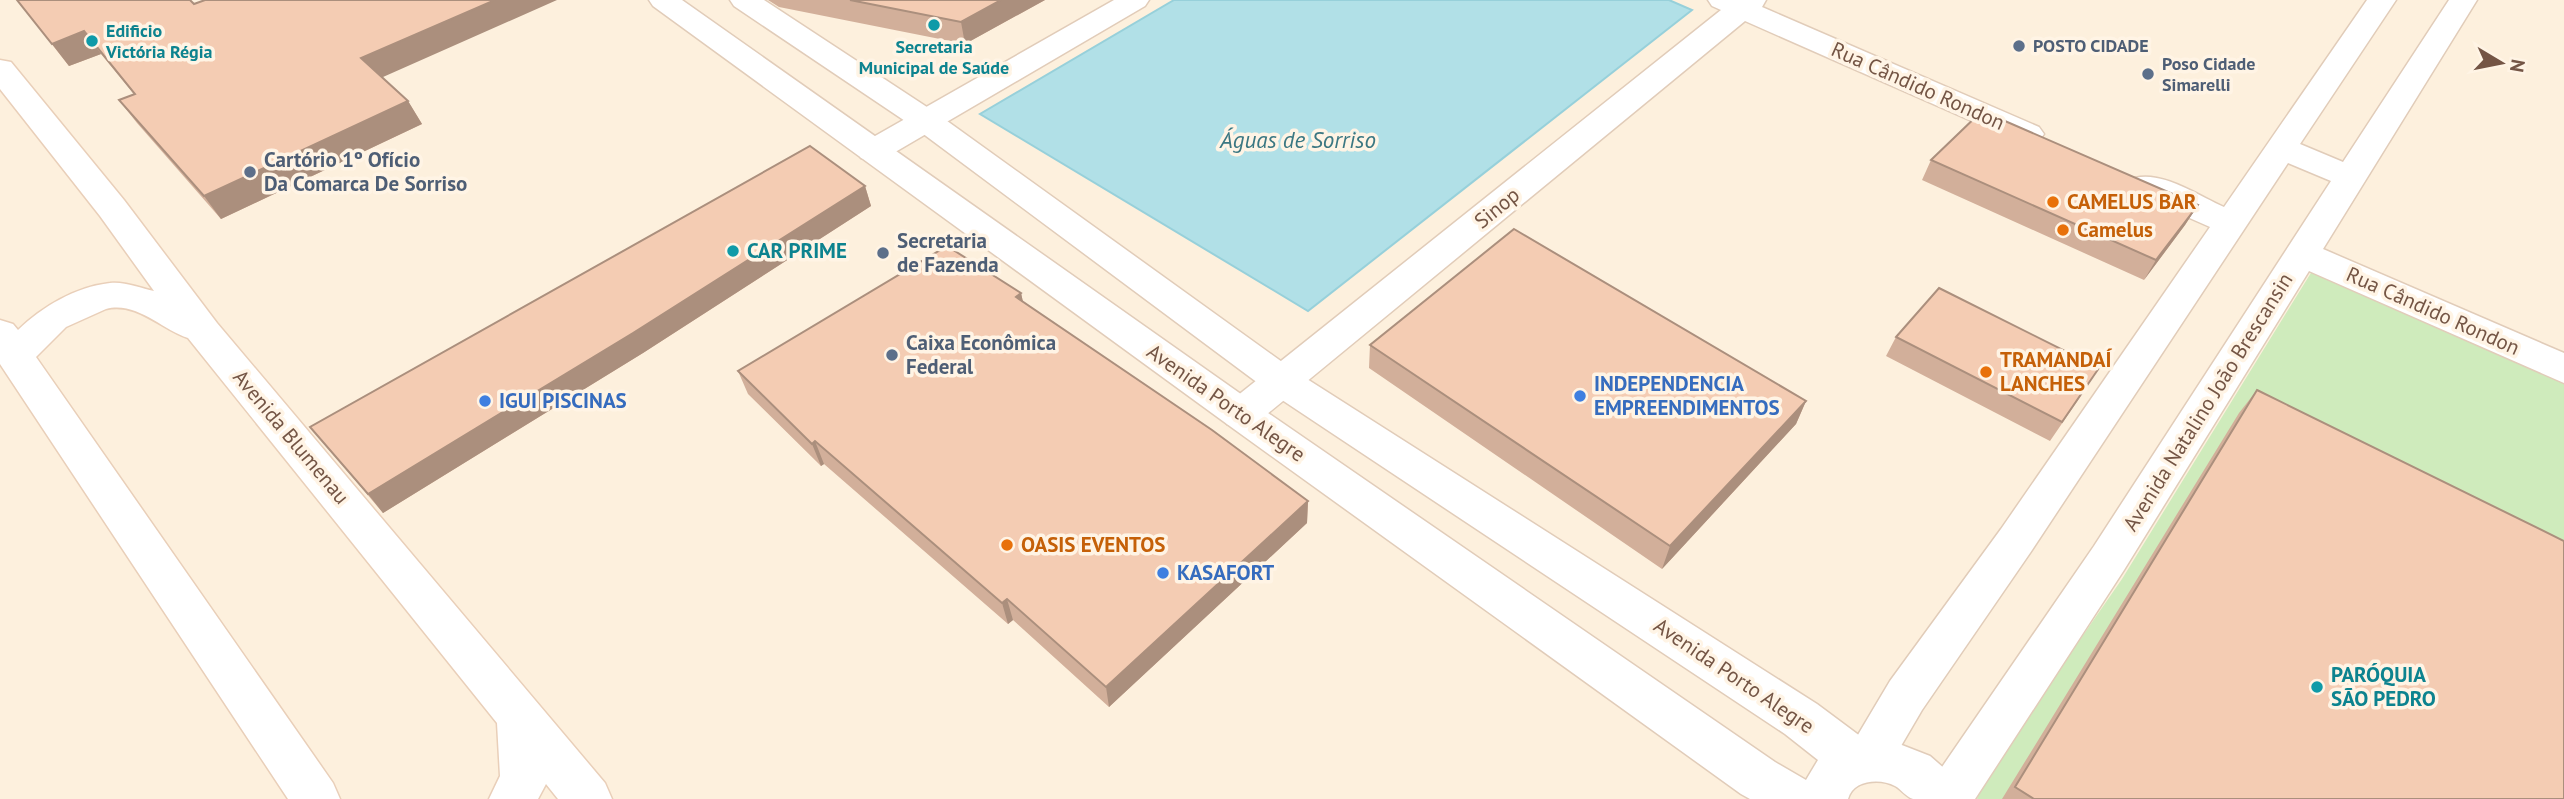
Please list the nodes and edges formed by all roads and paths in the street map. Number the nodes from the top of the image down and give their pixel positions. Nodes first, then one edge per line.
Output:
1 (663, 0) edge
2 (744, 0) edge
3 (1135, 0) edge
4 (2382, 0) edge
5 (2463, 0) edge
6 (1738, 3) edge
7 (0, 69) edge
8 (925, 120) junction
9 (2052, 145) edge
10 (2281, 148) junction
11 (873, 150) junction
12 (2126, 177) edge
13 (2350, 177) junction
14 (2230, 223) junction
15 (2302, 254) junction
16 (204, 332) junction
17 (7, 345) edge
18 (2564, 369) edge
19 (1283, 382) junction
20 (1241, 414) junction
21 (520, 714) junction
22 (1862, 761) junction
23 (317, 796) edge
24 (513, 799) edge
25 (588, 799) edge
26 (1794, 799) edge
27 (1824, 799) edge
28 (1946, 799) edge

1 - 11 street, Avenida Porto Alegre
2 - 8 street, Avenida Porto Alegre
3 - 8 street
4 - 10 street
5 - 13 street, Avenida Natalino João Brescansin
6 - 9 street, Rua Cândido Rondon
6 - 19 street, Sinop
7 - 16 street, Avenida Blumenau
8 - 11 street
8 - 19 street, Avenida Porto Alegre
10 - 13 street
10 - 14 street
11 - 20 street, Avenida Porto Alegre
12 - 14 street
13 - 15 street, Avenida Natalino João Brescansin
14 - 22 street
15 - 18 street, Rua Cândido Rondon
15 - 28 street, Avenida Natalino João Brescansin
16 - 17 street
16 - 21 street, Avenida Blumenau
17 - 23 street
19 - 20 street, Sinop
19 - 22 street, Avenida Porto Alegre
20 - 26 street, Avenida Porto Alegre
21 - 24 street
21 - 25 street, Avenida Blumenau
22 - 27 street
22 - 28 street

